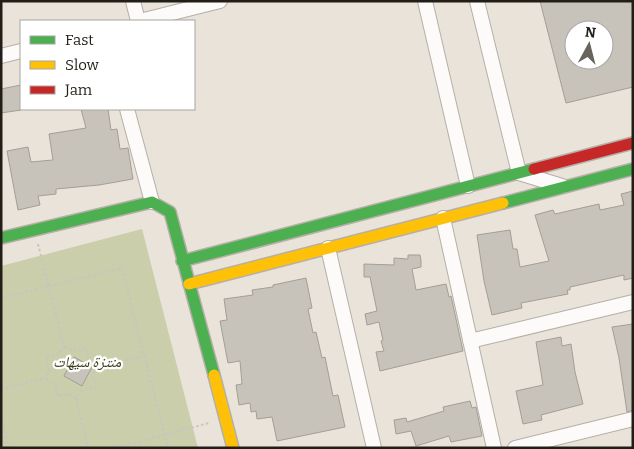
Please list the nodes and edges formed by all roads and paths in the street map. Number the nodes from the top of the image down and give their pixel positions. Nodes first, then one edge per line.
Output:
1 (133, 1) edge
2 (220, 1) edge
3 (425, 1) edge
4 (477, 1) edge
5 (139, 20) edge
6 (143, 20) edge
7 (20, 51) edge
8 (2, 53) edge
9 (127, 110) edge
10 (633, 143) edge
11 (633, 169) edge
12 (519, 172) junction
13 (468, 186) junction
14 (564, 187) junction
15 (152, 202) junction
16 (443, 218) junction
17 (35, 230) junction
18 (1, 238) edge
19 (328, 248) junction
20 (182, 261) junction
21 (188, 284) junction
22 (49, 286) junction
23 (1, 298) edge
24 (633, 302) edge
25 (470, 341) junction
26 (64, 347) junction
27 (145, 356) junction
28 (96, 367) junction
29 (46, 378) junction
30 (1, 389) edge
31 (76, 398) junction
32 (1, 417) edge
33 (225, 418) junction
34 (633, 419) edge
35 (165, 435) junction
36 (9, 448) edge
37 (88, 448) edge
38 (114, 448) edge
39 (168, 448) edge
40 (233, 448) edge
41 (374, 448) edge
42 (494, 448) edge
43 (515, 448) edge

1 - 5 street
2 - 6 street
3 - 13 street
4 - 12 street
7 - 8 street
9 - 15 street
10 - 12 street
11 - 14 street
12 - 13 street
12 - 14 street
13 - 20 street
14 - 16 street
15 - 17 street
15 - 20 street
16 - 19 street
16 - 25 street
17 - 18 street
17 - 22 path
19 - 21 street
19 - 41 street
20 - 21 street
21 - 33 street
22 - 23 path
22 - 26 path
22 - 27 path
24 - 25 street
25 - 42 street
26 - 28 path
26 - 29 path
27 - 28 path
27 - 35 path
28 - 31 path
29 - 30 path
29 - 31 path
31 - 37 path
32 - 36 path
33 - 35 path
33 - 40 street
34 - 43 street
35 - 38 path
35 - 39 path

